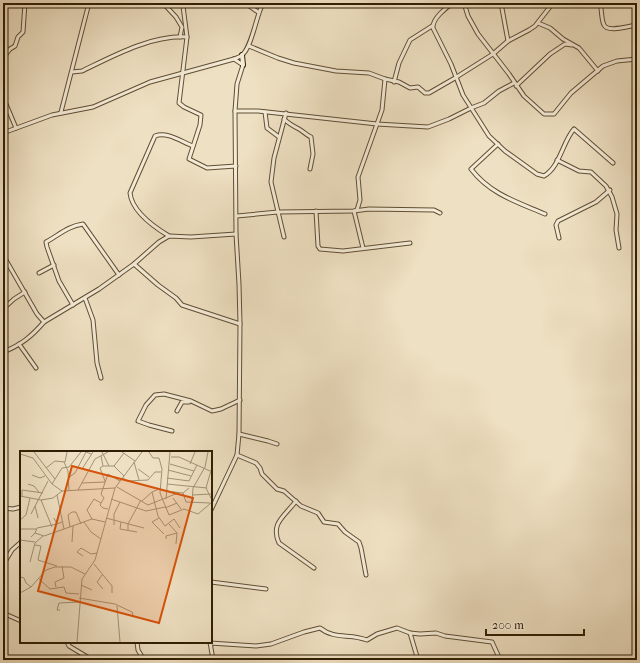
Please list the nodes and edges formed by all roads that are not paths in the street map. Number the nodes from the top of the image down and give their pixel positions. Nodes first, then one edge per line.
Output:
1 (25, 3) edge
2 (89, 3) edge
3 (163, 3) edge
4 (184, 3) edge
5 (245, 3) edge
6 (263, 3) edge
7 (282, 3) edge
8 (296, 3) edge
9 (454, 3) edge
10 (464, 3) edge
11 (501, 3) edge
12 (553, 3) edge
13 (600, 3) edge
14 (636, 3) edge
15 (637, 11) edge
16 (258, 12) junction
17 (538, 22) junction
18 (637, 25) edge
19 (432, 26) junction
20 (180, 37) junction
21 (187, 37) junction
22 (508, 41) junction
23 (574, 45) junction
24 (249, 46) junction
25 (493, 54) junction
26 (242, 55) junction
27 (3, 58) edge
28 (234, 59) junction
29 (637, 59) edge
30 (243, 65) junction
31 (598, 70) junction
32 (72, 72) junction
33 (182, 74) junction
34 (457, 77) junction
35 (385, 80) junction
36 (394, 82) junction
37 (515, 84) junction
38 (3, 97) edge
39 (471, 108) junction
40 (235, 111) junction
41 (61, 112) junction
42 (265, 112) junction
43 (286, 114) junction
44 (284, 119) junction
45 (377, 124) junction
46 (16, 128) junction
47 (3, 133) edge
48 (275, 135) junction
49 (279, 137) junction
50 (278, 143) junction
51 (498, 144) junction
52 (193, 146) junction
53 (557, 160) junction
54 (613, 163) dead end
55 (236, 166) junction
56 (310, 169) dead end
57 (610, 190) junction
58 (316, 211) junction
59 (354, 211) junction
60 (278, 212) junction
61 (440, 213) dead end
62 (545, 214) dead end
63 (237, 216) junction
64 (236, 234) junction
65 (169, 236) junction
66 (284, 237) dead end
67 (559, 238) dead end
68 (410, 243) dead end
69 (364, 248) junction
70 (619, 248) dead end
71 (3, 255) edge
72 (134, 264) junction
73 (54, 265) junction
74 (39, 274) dead end
75 (120, 275) junction
76 (25, 292) junction
77 (85, 298) junction
78 (73, 304) junction
79 (3, 309) edge
80 (44, 322) junction
81 (240, 324) junction
82 (19, 344) junction
83 (3, 352) edge
84 (36, 368) dead end
85 (100, 378) dead end
86 (240, 400) junction
87 (191, 401) junction
88 (177, 411) dead end
89 (172, 431) dead end
90 (239, 434) junction
91 (277, 444) dead end
92 (237, 455) junction
93 (296, 501) junction
94 (20, 507) edge
95 (3, 508) edge
96 (212, 508) edge
97 (20, 543) edge
98 (3, 566) edge
99 (314, 568) dead end
100 (366, 575) dead end
101 (212, 582) edge
102 (266, 588) dead end
103 (3, 613) edge
104 (20, 621) edge
105 (410, 634) junction
106 (212, 642) edge
107 (68, 643) edge
108 (137, 643) edge
109 (210, 643) edge
110 (141, 655) dead end
111 (498, 655) dead end
112 (89, 660) edge
113 (212, 660) edge
114 (418, 660) edge

1 - 27 street
2 - 32 street
3 - 20 street
4 - 21 street
5 - 16 street
6 - 16 street
7 - 8 street
9 - 19 street
10 - 25 street
11 - 22 street
12 - 17 street
13 - 18 street
14 - 15 street
16 - 24 street
17 - 22 street
17 - 23 street
19 - 34 street
19 - 36 street
20 - 21 street
20 - 32 street
21 - 33 street
22 - 25 street
23 - 31 street
23 - 37 street
24 - 26 street
24 - 35 street
25 - 34 street
25 - 37 street
26 - 28 street
26 - 30 street
28 - 30 street
28 - 33 street
29 - 31 street
30 - 40 street
31 - 37 street
32 - 41 street
33 - 41 street
33 - 52 street
34 - 36 street
34 - 39 street
35 - 36 street
35 - 45 street
37 - 39 street
38 - 46 street
39 - 45 street
39 - 51 street
40 - 42 street
40 - 55 street
41 - 46 street
42 - 43 street
42 - 48 street
43 - 44 street
43 - 45 street
44 - 49 street
44 - 56 street
45 - 59 street
46 - 47 street
48 - 49 street
48 - 50 street
49 - 50 street
50 - 60 street
51 - 53 street
51 - 62 street
52 - 55 street
52 - 65 street
53 - 54 street
53 - 57 street
55 - 63 street
57 - 67 street
57 - 70 street
58 - 59 street
58 - 60 street
58 - 69 street
59 - 61 street
59 - 69 street
60 - 63 street
60 - 66 street
63 - 64 street
64 - 65 street
64 - 81 street
65 - 72 street
68 - 69 street
71 - 76 street
72 - 75 street
72 - 81 street
73 - 74 street
73 - 75 street
73 - 78 street
75 - 77 street
76 - 79 street
76 - 80 street
77 - 78 street
77 - 85 street
78 - 80 street
80 - 82 street
81 - 86 street
82 - 83 street
82 - 84 street
86 - 87 street
86 - 90 street
87 - 88 street
87 - 89 street
90 - 91 street
90 - 92 street
92 - 93 street
92 - 96 street
93 - 99 street
93 - 100 street
94 - 95 street
97 - 98 street
101 - 102 street
103 - 104 street
105 - 106 street
105 - 111 street
105 - 114 street
107 - 112 street
108 - 110 street
109 - 113 street

